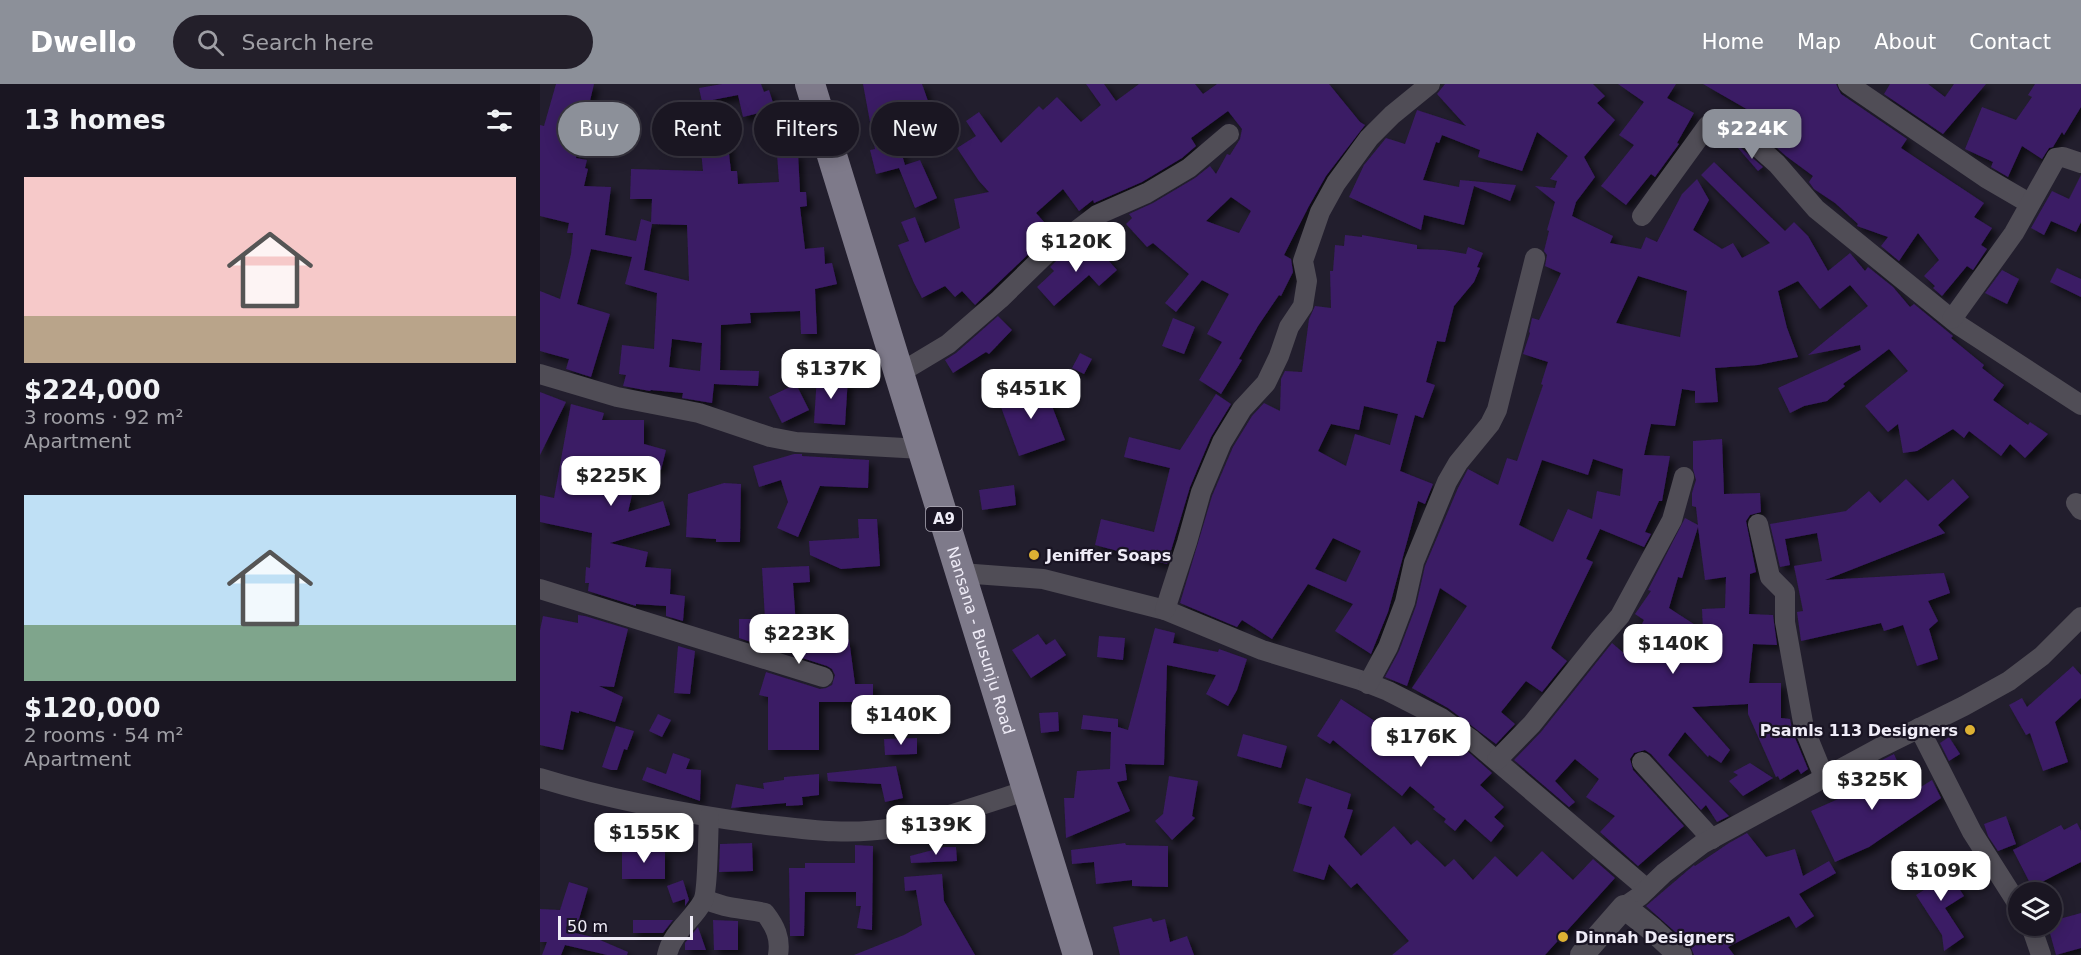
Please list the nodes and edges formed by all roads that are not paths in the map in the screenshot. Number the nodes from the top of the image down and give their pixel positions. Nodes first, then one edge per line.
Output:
1 (810, 84) edge
2 (1430, 84) edge
3 (1848, 84) edge
4 (1229, 134) dead end
5 (2081, 163) edge
6 (2029, 203) junction
7 (1642, 216) dead end
8 (1534, 258) dead end
9 (1952, 319) junction
10 (540, 374) edge
11 (898, 374) junction
12 (2081, 405) edge
13 (922, 449) junction
14 (1684, 477) dead end
15 (1758, 524) dead end
16 (961, 573) junction
17 (540, 589) edge
18 (1165, 610) junction
19 (2081, 617) edge
20 (823, 677) dead end
21 (1368, 684) junction
22 (1918, 728) junction
23 (1497, 760) junction
24 (1642, 762) dead end
25 (1824, 777) junction
26 (540, 778) edge
27 (1028, 790) junction
28 (709, 817) junction
29 (1712, 839) junction
30 (1647, 889) junction
31 (2008, 889) edge
32 (705, 899) junction
33 (1624, 907) junction
34 (2034, 936) edge
35 (667, 955) edge
36 (778, 955) edge
37 (1078, 955) edge
38 (1582, 955) edge
39 (1680, 955) edge
40 (2041, 955) edge

1 - 11 main road, Nansana - Busunju Road / A9
2 - 18 street
3 - 6 street
4 - 11 street
5 - 6 street
6 - 9 street
7 - 9 street
8 - 21 street
9 - 12 street
10 - 13 street
11 - 13 main road, Nansana - Busunju Road / A9
13 - 16 main road, Nansana - Busunju Road / A9
14 - 23 street
15 - 25 street
16 - 18 street
16 - 27 main road, Nansana - Busunju Road / A9
17 - 20 street
18 - 21 street
19 - 22 street
21 - 23 street
22 - 25 street
22 - 31 street
23 - 30 street
24 - 29 street
25 - 29 street
26 - 28 street
27 - 28 street
27 - 37 main road, Nansana - Busunju Road / A9
28 - 32 street
29 - 30 street
30 - 33 street
32 - 35 street
32 - 36 street
33 - 38 street
33 - 39 street
34 - 40 street

